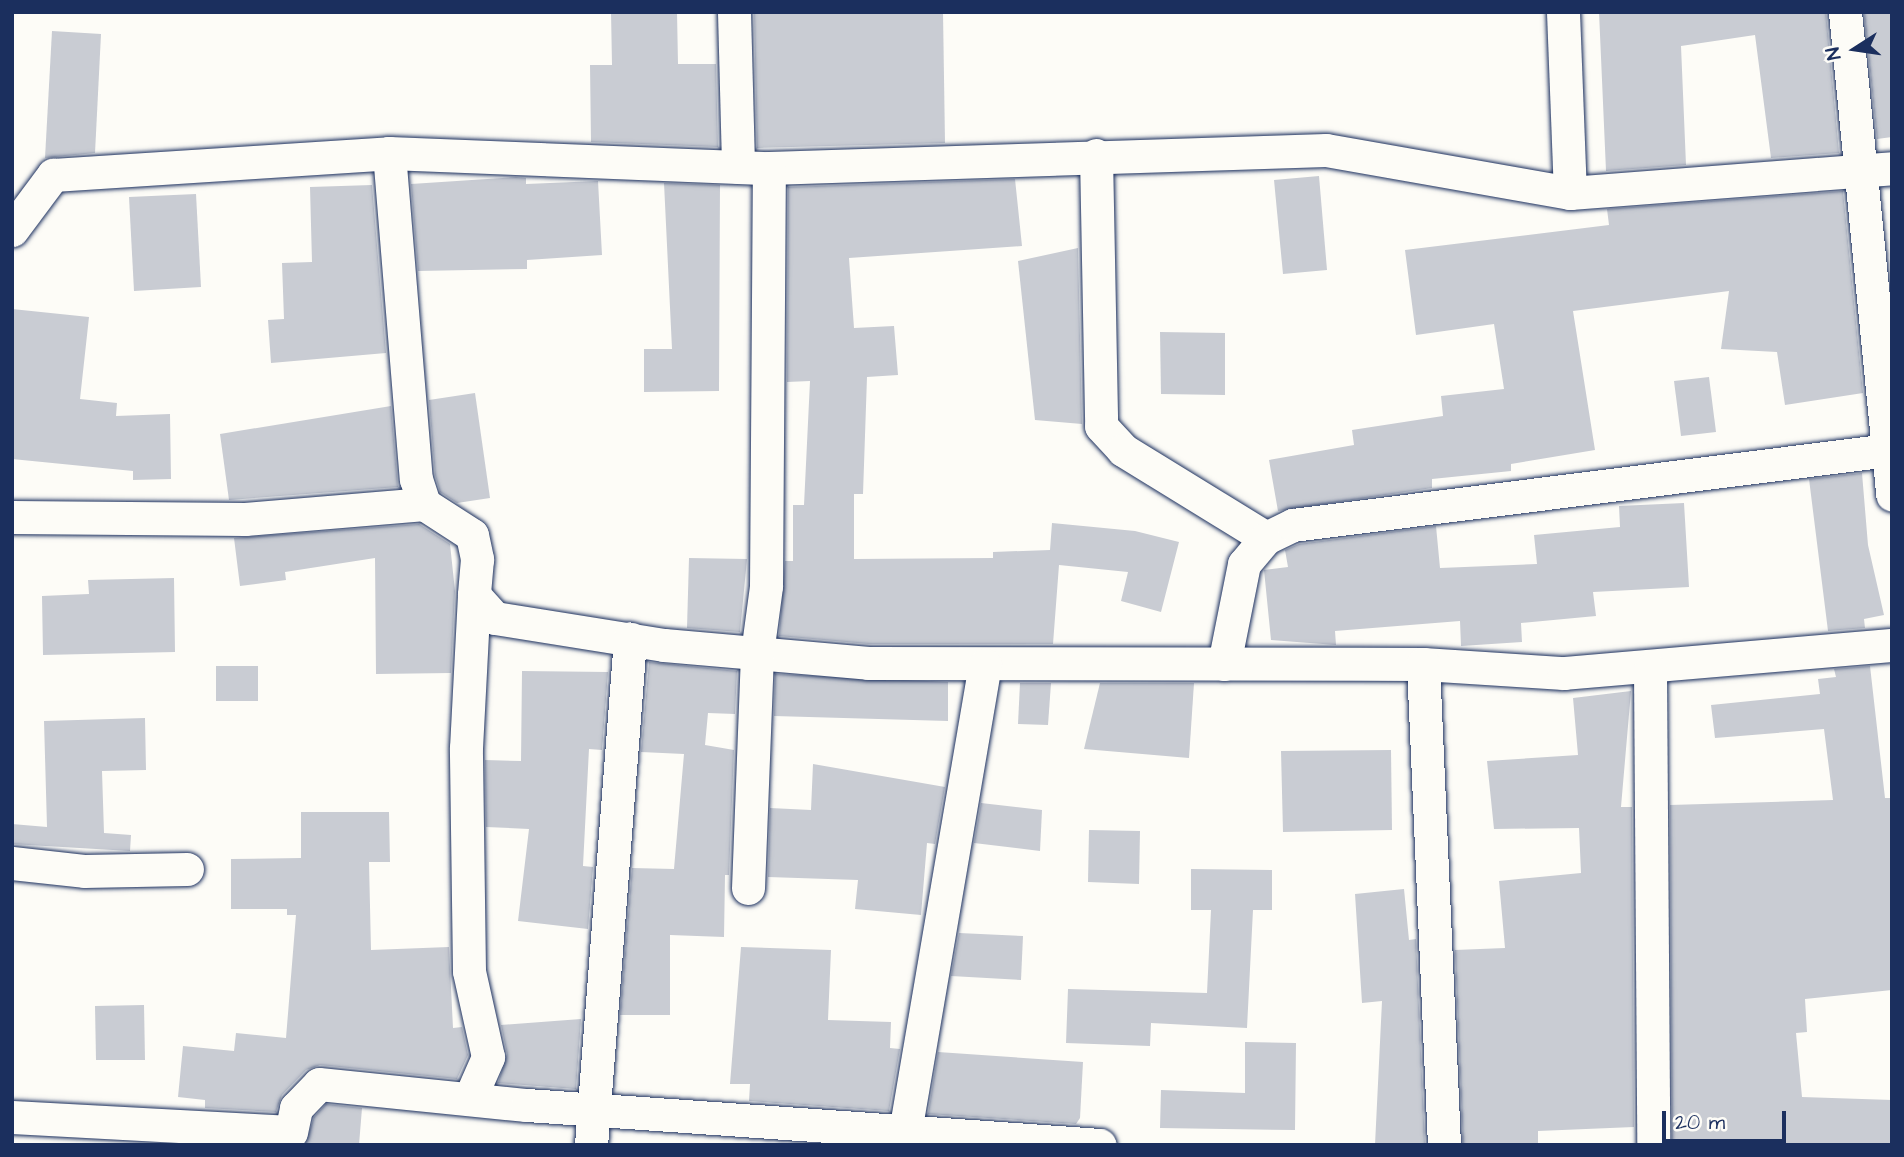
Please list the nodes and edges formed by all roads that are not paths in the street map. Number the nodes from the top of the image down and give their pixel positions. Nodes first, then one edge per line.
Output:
1 (734, 12) edge
2 (1563, 12) edge
3 (1845, 12) edge
4 (389, 153) junction
5 (1096, 155) junction
6 (753, 168) junction
7 (1877, 170) edge
8 (1570, 193) junction
9 (12, 230) edge
10 (1889, 441) edge
11 (1892, 495) edge
12 (424, 504) junction
13 (12, 517) edge
14 (1266, 538) junction
15 (474, 596) junction
16 (630, 639) junction
17 (1892, 645) edge
18 (757, 653) junction
19 (1224, 664) junction
20 (1423, 664) junction
21 (985, 665) junction
22 (1650, 670) junction
23 (12, 863) edge
24 (187, 869) dead end
25 (748, 888) dead end
26 (470, 1098) junction
27 (593, 1109) junction
28 (12, 1117) edge
29 (905, 1132) junction
30 (291, 1138) edge
31 (1021, 1142) edge
32 (591, 1145) edge
33 (1100, 1145) edge
34 (1444, 1145) edge
35 (1653, 1145) edge

1 - 6 street
2 - 8 street
3 - 7 street
4 - 6 street
4 - 9 street
4 - 12 street
5 - 6 street
5 - 8 street
5 - 14 street
6 - 18 street
7 - 8 street
7 - 10 street
10 - 11 street
10 - 14 street
12 - 13 street
12 - 15 street
14 - 19 street
15 - 16 street
15 - 26 street
16 - 18 street
16 - 27 street
17 - 22 street
18 - 21 street
18 - 25 street
19 - 20 street
19 - 21 street
20 - 22 street
20 - 34 street
21 - 29 street
22 - 35 street
23 - 24 street
26 - 27 street
26 - 30 street
27 - 29 street
27 - 32 street
28 - 30 street
29 - 31 street
31 - 33 street

